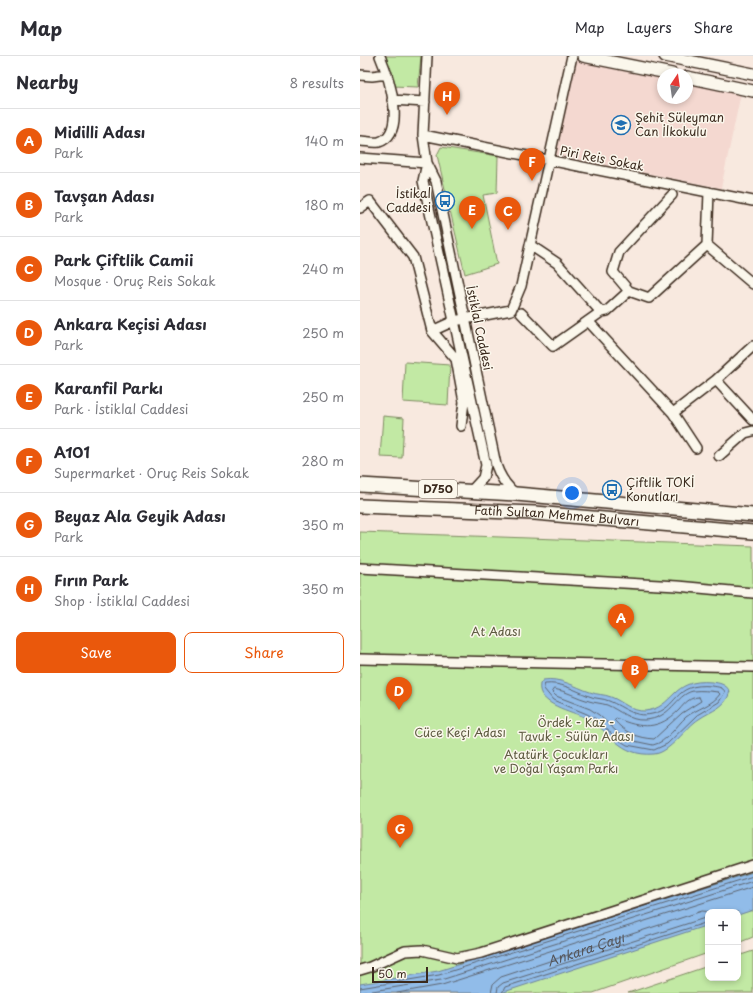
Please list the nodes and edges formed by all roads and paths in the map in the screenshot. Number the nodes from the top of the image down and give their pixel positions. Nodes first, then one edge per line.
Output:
1 (380, 56) edge
2 (427, 56) edge
3 (572, 56) edge
4 (583, 56) edge
5 (665, 56) edge
6 (657, 71) edge
7 (387, 74) junction
8 (753, 74) edge
9 (360, 76) edge
10 (693, 78) edge
11 (753, 91) edge
12 (392, 100) junction
13 (425, 102) junction
14 (423, 135) junction
15 (360, 141) edge
16 (360, 158) edge
17 (549, 160) junction
18 (427, 163) junction
19 (709, 192) junction
20 (672, 195) dead end
21 (753, 201) edge
22 (360, 208) edge
23 (530, 245) junction
24 (707, 245) junction
25 (753, 284) edge
26 (629, 291) junction
27 (601, 312) junction
28 (521, 313) dead end
29 (465, 320) junction
30 (454, 321) junction
31 (588, 321) junction
32 (432, 331) junction
33 (753, 346) edge
34 (716, 380) junction
35 (674, 413) junction
36 (753, 420) edge
37 (461, 426) dead end
38 (753, 431) edge
39 (696, 448) dead end
40 (719, 456) dead end
41 (360, 485) edge
42 (471, 491) junction
43 (516, 494) junction
44 (360, 506) edge
45 (753, 515) edge
46 (753, 532) edge
47 (360, 568) edge
48 (753, 593) edge
49 (360, 659) edge
50 (753, 667) edge
51 (753, 865) edge
52 (360, 970) edge

1 - 7 street
2 - 13 street, İstiklal Caddesi
3 - 17 street
4 - 6 main road
5 - 8 main road
7 - 9 street
7 - 12 street
10 - 11 main road
12 - 13 street
12 - 15 street
13 - 14 street, İstiklal Caddesi
14 - 17 street, Piri Reis Sokak
14 - 18 street, İstiklal Caddesi
16 - 18 street
17 - 19 street, Piri Reis Sokak
17 - 23 street
18 - 29 street, İstiklal Caddesi
18 - 30 street, İstiklal Caddesi
19 - 21 street, Piri Reis Sokak
19 - 24 street
20 - 26 street
22 - 32 street
23 - 27 street
23 - 29 street
24 - 25 street
24 - 26 street
26 - 27 street
27 - 31 street
28 - 31 street
29 - 30 street
29 - 43 street, İstiklal Caddesi
30 - 32 street
30 - 42 street, İstiklal Caddesi
31 - 35 street
32 - 37 street
33 - 34 street
34 - 35 street
34 - 36 street
35 - 39 street
38 - 40 street
41 - 42 highway, Fatih Sultan Mehmet Bulvarı / D750
42 - 43 highway, Fatih Sultan Mehmet Bulvarı / D750
43 - 45 highway, Fatih Sultan Mehmet Bulvarı / D750
44 - 46 highway, Fatih Sultan Mehmet Bulvarı / D750
47 - 48 street
49 - 50 street
51 - 52 street

